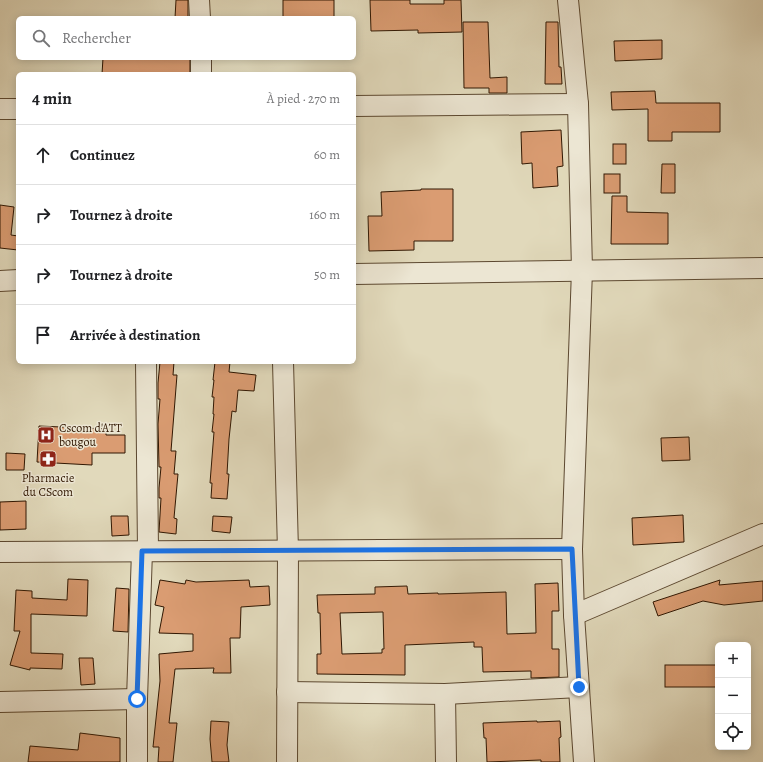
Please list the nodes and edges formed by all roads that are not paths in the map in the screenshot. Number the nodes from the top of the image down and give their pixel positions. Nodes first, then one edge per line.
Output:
1 (200, 0) edge
2 (568, 0) edge
3 (200, 16) edge
4 (201, 60) edge
5 (202, 72) edge
6 (578, 104) junction
7 (356, 106) edge
8 (0, 109) edge
9 (16, 109) edge
10 (763, 268) edge
11 (582, 270) junction
12 (356, 274) edge
13 (16, 280) edge
14 (0, 281) edge
15 (146, 364) edge
16 (283, 364) edge
17 (763, 534) edge
18 (572, 549) junction
19 (145, 551) junction
20 (288, 551) junction
21 (0, 552) edge
22 (574, 615) junction
23 (579, 687) junction
24 (287, 692) junction
25 (445, 694) junction
26 (137, 699) junction
27 (0, 702) edge
28 (137, 762) edge
29 (287, 762) edge
30 (446, 762) edge
31 (584, 762) edge

1 - 3 street
2 - 6 street
4 - 5 street
6 - 7 street
6 - 11 street
8 - 9 street
10 - 11 street
11 - 12 street
11 - 18 street
13 - 14 street
15 - 19 street
16 - 20 street
17 - 22 street
18 - 20 street
18 - 22 street
19 - 20 street
19 - 21 street
19 - 26 street
20 - 24 street
22 - 23 street
23 - 25 street
23 - 31 street
24 - 25 street
24 - 29 street
25 - 30 street
26 - 27 street
26 - 28 street

